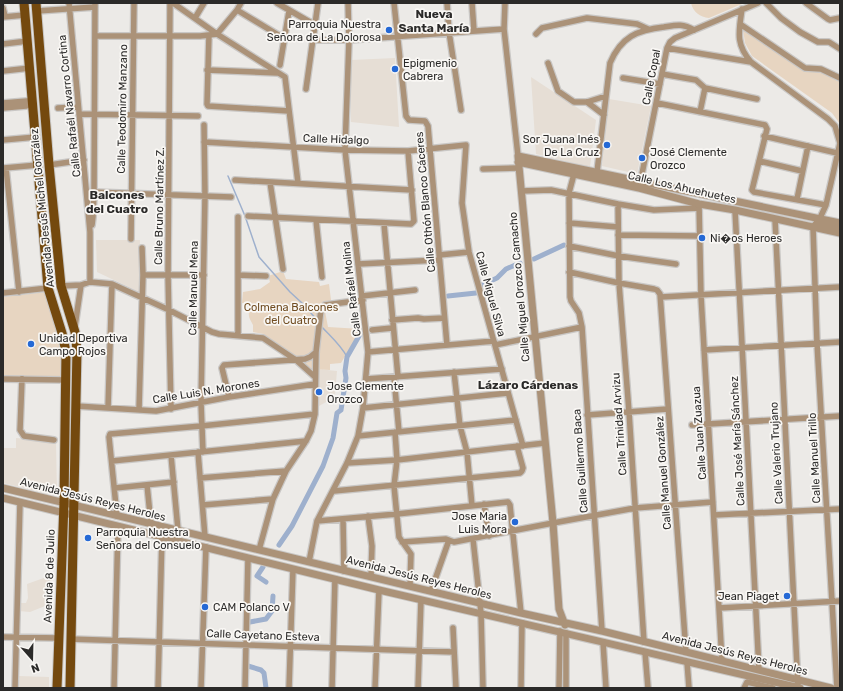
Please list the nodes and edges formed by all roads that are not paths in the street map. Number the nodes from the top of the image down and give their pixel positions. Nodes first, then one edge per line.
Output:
1 (24, 3) edge
2 (134, 3) edge
3 (172, 3) edge
4 (204, 3) edge
5 (241, 3) edge
6 (277, 3) edge
7 (318, 3) edge
8 (348, 3) edge
9 (394, 3) edge
10 (448, 3) edge
11 (472, 3) edge
12 (505, 3) edge
13 (758, 3) edge
14 (766, 3) edge
15 (806, 3) edge
16 (95, 5) edge
17 (70, 6) edge
18 (37, 7) edge
19 (3, 8) edge
20 (742, 9) junction
21 (237, 10) junction
22 (289, 11) junction
23 (25, 15) junction
24 (4, 17) edge
25 (195, 18) junction
26 (840, 18) edge
27 (740, 24) junction
28 (315, 25) junction
29 (504, 29) junction
30 (648, 29) junction
31 (694, 30) junction
32 (474, 31) junction
33 (449, 32) junction
34 (217, 34) junction
35 (536, 34) dead end
36 (209, 35) junction
37 (39, 36) junction
38 (96, 36) junction
39 (133, 36) junction
40 (170, 36) junction
41 (398, 36) junction
42 (285, 39) junction
43 (313, 40) junction
44 (349, 40) junction
45 (28, 42) junction
46 (3, 44) edge
47 (667, 48) junction
48 (840, 49) edge
49 (751, 62) junction
50 (548, 63) dead end
51 (280, 65) dead end
52 (30, 68) junction
53 (3, 70) edge
54 (208, 70) junction
55 (278, 73) junction
56 (662, 74) junction
57 (623, 78) dead end
58 (840, 78) edge
59 (660, 84) junction
60 (705, 88) junction
61 (306, 89) dead end
62 (606, 96) junction
63 (757, 98) dead end
64 (33, 102) junction
65 (587, 102) junction
66 (3, 103) edge
67 (657, 103) junction
68 (78, 107) junction
69 (3, 108) edge
70 (58, 108) dead end
71 (461, 110) dead end
72 (289, 111) junction
73 (700, 112) junction
74 (79, 114) junction
75 (94, 114) junction
76 (132, 115) junction
77 (170, 115) junction
78 (604, 115) junction
79 (198, 116) dead end
80 (204, 125) dead end
81 (764, 136) junction
82 (36, 137) junction
83 (3, 140) edge
84 (204, 142) junction
85 (840, 143) edge
86 (466, 145) joint
87 (808, 146) junction
88 (294, 147) junction
89 (345, 150) junction
90 (431, 150) junction
91 (408, 151) junction
92 (838, 153) junction
93 (84, 160) junction
94 (759, 161) junction
95 (518, 162) junction
96 (38, 165) junction
97 (49, 165) junction
98 (5, 168) edge
99 (483, 169) dead end
100 (802, 171) junction
101 (597, 172) junction
102 (574, 174) junction
103 (235, 180) dead end
104 (270, 182) junction
105 (298, 183) junction
106 (640, 185) junction
107 (349, 187) junction
108 (412, 190) junction
109 (521, 191) junction
110 (87, 192) junction
111 (94, 193) junction
112 (569, 193) junction
113 (132, 194) junction
114 (169, 195) junction
115 (205, 196) junction
116 (231, 197) dead end
117 (796, 199) junction
118 (618, 204) junction
119 (699, 206) junction
120 (826, 206) junction
121 (735, 210) junction
122 (248, 216) dead end
123 (238, 217) dead end
124 (275, 218) junction
125 (820, 218) junction
126 (775, 219) junction
127 (316, 220) junction
128 (354, 222) junction
129 (569, 223) junction
130 (840, 223) edge
131 (384, 224) junction
132 (618, 227) junction
133 (813, 227) junction
134 (840, 228) edge
135 (90, 232) junction
136 (840, 233) edge
137 (618, 235) junction
138 (700, 236) junction
139 (131, 239) dead end
140 (569, 246) junction
141 (142, 248) dead end
142 (469, 252) junction
143 (619, 256) junction
144 (439, 257) junction
145 (387, 263) junction
146 (358, 264) junction
147 (676, 264) dead end
148 (283, 269) dead end
149 (569, 272) junction
150 (143, 275) junction
151 (204, 275) junction
152 (238, 275) junction
153 (168, 276) junction
154 (266, 276) dead end
155 (322, 277) dead end
156 (90, 282) junction
157 (619, 283) junction
158 (112, 284) junction
159 (81, 285) junction
160 (61, 286) junction
161 (840, 286) edge
162 (48, 288) junction
163 (814, 288) junction
164 (415, 290) dead end
165 (778, 291) junction
166 (18, 292) junction
167 (3, 293) edge
168 (390, 293) junction
169 (740, 293) junction
170 (660, 295) junction
171 (701, 296) junction
172 (142, 298) junction
173 (362, 298) junction
174 (169, 310) junction
175 (444, 318) junction
176 (392, 320) junction
177 (203, 326) junction
178 (582, 327) junction
179 (392, 328) junction
180 (372, 330) dead end
181 (75, 332) junction
182 (238, 335) junction
183 (535, 337) junction
184 (840, 342) edge
185 (494, 343) junction
186 (817, 343) junction
187 (447, 345) junction
188 (781, 345) junction
189 (742, 348) junction
190 (395, 350) junction
191 (704, 350) junction
192 (316, 352) junction
193 (368, 352) junction
194 (296, 360) junction
195 (502, 369) junction
196 (454, 372) junction
197 (315, 377) junction
198 (396, 378) junction
199 (3, 379) edge
200 (366, 379) junction
201 (22, 380) junction
202 (65, 380) junction
203 (315, 384) junction
204 (508, 393) junction
205 (229, 397) junction
206 (457, 399) junction
207 (201, 403) junction
208 (397, 405) junction
209 (76, 406) junction
210 (108, 408) junction
211 (363, 408) junction
212 (171, 409) junction
213 (668, 409) junction
214 (139, 410) junction
215 (629, 412) junction
216 (315, 414) junction
217 (587, 415) junction
218 (840, 416) edge
219 (822, 417) junction
220 (784, 419) junction
221 (516, 420) junction
222 (746, 421) junction
223 (708, 424) junction
224 (692, 425) dead end
225 (201, 426) junction
226 (460, 426) junction
227 (397, 432) junction
228 (358, 436) junction
229 (54, 440) dead end
230 (306, 441) junction
231 (545, 443) junction
232 (520, 446) junction
233 (200, 452) junction
234 (467, 452) junction
235 (171, 455) junction
236 (397, 460) junction
237 (112, 461) junction
238 (348, 463) junction
239 (286, 471) junction
240 (200, 478) junction
241 (469, 478) junction
242 (174, 482) junction
243 (147, 485) junction
244 (394, 486) junction
245 (3, 488) edge
246 (115, 488) junction
247 (334, 491) junction
248 (3, 498) edge
249 (273, 499) junction
250 (20, 502) junction
251 (714, 502) junction
252 (64, 503) junction
253 (484, 504) junction
254 (676, 504) junction
255 (203, 505) junction
256 (472, 506) junction
257 (635, 508) junction
258 (840, 509) edge
259 (74, 510) junction
260 (827, 510) junction
261 (789, 511) junction
262 (64, 512) junction
263 (751, 513) junction
264 (397, 514) junction
265 (594, 515) junction
266 (714, 515) junction
267 (117, 516) junction
268 (368, 516) junction
269 (343, 518) junction
270 (317, 521) junction
271 (552, 523) junction
272 (151, 524) junction
273 (118, 526) junction
274 (178, 530) junction
275 (512, 531) junction
276 (162, 536) junction
277 (489, 536) junction
278 (204, 537) junction
279 (473, 539) junction
280 (449, 540) junction
281 (402, 542) junction
282 (206, 547) junction
283 (259, 550) junction
284 (248, 558) junction
285 (309, 562) junction
286 (293, 569) junction
287 (344, 570) junction
288 (371, 577) junction
289 (335, 579) junction
290 (410, 586) junction
291 (379, 590) junction
292 (431, 591) junction
293 (420, 600) junction
294 (840, 601) edge
295 (832, 602) junction
296 (479, 603) junction
297 (793, 604) junction
298 (756, 606) junction
299 (719, 608) junction
300 (521, 613) junction
301 (481, 614) junction
302 (561, 620) junction
303 (522, 623) junction
304 (453, 628) dead end
305 (602, 631) junction
306 (563, 632) junction
307 (3, 637) edge
308 (16, 637) junction
309 (59, 638) junction
310 (70, 639) junction
311 (116, 640) junction
312 (159, 642) junction
313 (603, 642) junction
314 (644, 642) junction
315 (202, 643) junction
316 (246, 644) junction
317 (290, 646) junction
318 (333, 648) junction
319 (377, 650) junction
320 (419, 651) junction
321 (454, 652) junction
322 (645, 652) junction
323 (686, 652) junction
324 (722, 661) junction
325 (688, 662) junction
326 (759, 670) junction
327 (797, 680) junction
328 (745, 685) edge
329 (15, 688) edge
330 (57, 688) edge
331 (70, 688) edge
332 (114, 688) edge
333 (158, 688) edge
334 (201, 688) edge
335 (245, 688) edge
336 (289, 688) edge
337 (332, 688) edge
338 (375, 688) edge
339 (418, 688) edge
340 (456, 688) edge
341 (483, 688) edge
342 (521, 688) edge
343 (559, 688) edge
344 (566, 688) edge
345 (606, 688) edge
346 (648, 688) edge
347 (689, 688) edge
348 (773, 688) edge
349 (799, 688) edge
350 (830, 688) edge
351 (837, 688) edge

1 - 23 main road, Avenida Jesús Michel González
2 - 39 street, Calle Teodomiro Manzano
3 - 25 street
3 - 40 street, Calle Bruno Martínez Z.
4 - 25 street
5 - 21 street
6 - 22 street
7 - 28 street
8 - 44 street, Calle Rafaél Molina
9 - 41 street, Calle Othón Blanco Cáceres
10 - 33 street
11 - 32 street
12 - 29 street, Calle Miguel Orozco Camacho
13 - 20 street, Calle Copal
14 - 48 street
15 - 26 street
16 - 17 street
16 - 38 street, Calle Rafaél Navarro Cortina
17 - 18 street
17 - 68 street, Calle Rafaél Navarro Cortina
18 - 37 main road, Avenida Jesús Michel González
19 - 24 street
20 - 27 street
20 - 31 street, Calle Copal
21 - 34 street
21 - 42 street
22 - 28 street
22 - 42 street
23 - 24 street
23 - 45 main road, Avenida Jesús Michel González
25 - 34 street
27 - 49 street
27 - 58 street
28 - 43 street
29 - 32 street
29 - 95 street, Calle Miguel Orozco Camacho
30 - 31 street
30 - 35 street
30 - 62 street
31 - 47 street, Calle Copal
32 - 33 street
33 - 41 street
33 - 71 street
34 - 36 street
34 - 55 street
36 - 40 street
36 - 54 street
37 - 64 main road
37 - 97 main road, Avenida Jesús Michel González
38 - 39 street
38 - 75 street, Calle Rafaél Navarro Cortina
39 - 40 street
39 - 76 street, Calle Teodomiro Manzano
40 - 77 street, Calle Bruno Martínez Z.
41 - 44 street
41 - 90 street, Calle Othón Blanco Cáceres
42 - 51 street
43 - 44 street
43 - 61 street
44 - 89 street, Calle Rafaél Molina
45 - 46 street
45 - 52 main road, Avenida Jesús Michel González
47 - 49 street
47 - 56 street, Calle Copal
49 - 85 street
50 - 65 street
52 - 53 street
52 - 64 main road, Avenida Jesús Michel González
54 - 55 street
54 - 72 street
55 - 72 street
56 - 59 street, Calle Copal
56 - 60 street
57 - 59 street
59 - 67 street, Calle Copal
60 - 63 street
60 - 73 street
62 - 65 street
62 - 78 street
64 - 66 street
64 - 69 street
64 - 82 main road, Avenida Jesús Michel González
64 - 97 main road
65 - 78 street
67 - 73 street
67 - 106 street, Calle Copal
68 - 70 street
68 - 74 street, Calle Rafaél Navarro Cortina
72 - 88 street
73 - 81 street
74 - 75 street
74 - 93 street, Calle Rafaél Navarro Cortina
75 - 76 street
75 - 111 street, Calle Rafaél Navarro Cortina
76 - 77 street
76 - 113 street, Calle Teodomiro Manzano
77 - 79 street
77 - 114 street, Calle Bruno Martínez Z.
78 - 101 street
80 - 84 street, Calle Manuel Mena
81 - 87 street
81 - 94 street
82 - 83 street
82 - 96 main road, Avenida Jesús Michel González
84 - 88 street, Calle Hidalgo
84 - 115 street, Calle Manuel Mena
85 - 92 street
86 - 90 street, Calle Hidalgo
86 - 142 street, Calle Miguel Silva
87 - 92 street
87 - 100 street
88 - 89 street, Calle Hidalgo
88 - 105 street
89 - 91 street, Calle Hidalgo
89 - 107 street, Calle Rafaél Molina
90 - 91 street, Calle Hidalgo
90 - 144 street, Calle Othón Blanco Cáceres
91 - 108 street
92 - 120 street
93 - 97 street
93 - 110 street, Calle Rafaél Navarro Cortina
94 - 100 street
94 - 117 street
95 - 99 street
95 - 101 street, Calle Los Ahuehuetes
95 - 102 street, Calle Los Ahuehuetes
95 - 109 street, Calle Miguel Orozco Camacho
96 - 98 street
96 - 162 main road, Avenida Jesús Michel González
97 - 160 main road, Avenida Jesús Michel González
98 - 166 street
100 - 117 street
101 - 106 street, Calle Los Ahuehuetes
102 - 106 street, Calle Los Ahuehuetes
102 - 112 street, Calle Guillermo Baca
103 - 104 street
104 - 105 street
104 - 124 street
105 - 107 street
106 - 119 street, Calle Los Ahuehuetes
106 - 125 street, Calle Los Ahuehuetes
107 - 108 street
107 - 128 street, Calle Rafaél Molina
108 - 131 street
109 - 112 street
109 - 183 street, Calle Miguel Orozco Camacho
110 - 111 street
110 - 135 street, Calle Rafaél Navarro Cortina
111 - 113 street
111 - 135 street, Calle Rafaél Navarro Cortina
112 - 118 street
112 - 129 street, Calle Guillermo Baca
113 - 114 street
113 - 139 street, Calle Teodomiro Manzano
114 - 115 street
114 - 153 street, Calle Bruno Martínez Z.
115 - 116 street
115 - 151 street, Calle Manuel Mena
117 - 120 street
118 - 119 street
118 - 132 street, Calle Trinidad Arvizu
119 - 121 street, Calle Los Ahuehuetes
119 - 138 street, Calle Juan Zuazua
120 - 125 street
121 - 126 street, Calle Los Ahuehuetes
121 - 169 street, Calle José María Sánchez
122 - 124 street
123 - 152 street
124 - 127 street
124 - 148 street
125 - 130 street, Calle Los Ahuehuetes
125 - 133 street
126 - 133 street, Calle Los Ahuehuetes
126 - 165 street, Calle Valerio Trujano
127 - 128 street
127 - 155 street
128 - 131 street
128 - 146 street, Calle Rafaél Molina
129 - 132 street
129 - 140 street, Calle Guillermo Baca
131 - 145 street
132 - 137 street, Calle Trinidad Arvizu
133 - 134 street
133 - 136 street, Calle Los Ahuehuetes
133 - 163 street, Calle Manuel Trillo
135 - 156 street, Calle Rafaél Navarro Cortina
137 - 138 street
137 - 143 street, Calle Trinidad Arvizu
138 - 171 street, Calle Juan Zuazua
140 - 143 street
140 - 149 street, Calle Guillermo Baca
141 - 150 street
142 - 144 street
142 - 185 street, Calle Miguel Silva
143 - 147 street
143 - 157 street, Calle Trinidad Arvizu
144 - 145 street
144 - 175 street, Calle Othón Blanco Cáceres
145 - 146 street
145 - 168 street
146 - 173 street, Calle Rafaél Molina
149 - 157 street
149 - 178 street, Calle Guillermo Baca
150 - 153 street
150 - 172 street
151 - 153 street
151 - 177 street, Calle Manuel Mena
152 - 154 street
152 - 182 street
153 - 174 street, Calle Bruno Martínez Z.
156 - 158 street
156 - 159 street
157 - 170 street
157 - 215 street, Calle Trinidad Arvizu
158 - 172 street
158 - 210 street
159 - 160 street
159 - 181 street
160 - 181 main road, Avenida Jesús Michel González
161 - 163 street
162 - 166 street
162 - 202 main road, Avenida Jesús Michel González
163 - 165 street
163 - 186 street, Calle Manuel Trillo
164 - 168 street
165 - 169 street
165 - 188 street, Calle Valerio Trujano
166 - 167 street
168 - 173 street
168 - 176 street
169 - 171 street
169 - 189 street, Calle José María Sánchez
170 - 171 street
170 - 213 street, Calle Manuel González
171 - 191 street, Calle Juan Zuazua
172 - 174 street
172 - 214 street
173 - 192 street
173 - 193 street, Calle Rafaél Molina
174 - 177 street
174 - 212 street, Calle Bruno Martínez Z.
175 - 176 street
175 - 187 street, Calle Othón Blanco Cáceres
176 - 179 street
177 - 182 street
177 - 207 street, Calle Manuel Mena
178 - 183 street
178 - 217 street, Calle Guillermo Baca
179 - 180 street
179 - 190 street
181 - 209 main road, Avenida Jesús Michel González
182 - 194 street
183 - 185 street
183 - 231 street, Calle Miguel Orozco Camacho
184 - 186 street
185 - 187 street
185 - 195 street, Calle Miguel Silva
186 - 188 street
186 - 219 street, Calle Manuel Trillo
187 - 190 street
188 - 189 street
188 - 220 street, Calle Valerio Trujano
189 - 191 street
189 - 222 street, Calle José María Sánchez
190 - 193 street
190 - 198 street
191 - 223 street, Calle Juan Zuazua
192 - 194 street
192 - 197 street
193 - 200 street, Calle Rafaél Molina
194 - 197 street
194 - 205 street
195 - 196 street
195 - 204 street, Calle Miguel Silva
196 - 198 street
196 - 206 street
197 - 203 street
198 - 200 street
198 - 208 street
199 - 201 street
200 - 211 street, Calle Rafaél Molina
201 - 202 street
201 - 229 street
202 - 252 main road, Avenida Jesús Michel González
203 - 205 street, Calle Luis N. Morones
203 - 216 street
204 - 206 street
204 - 221 street, Calle Miguel Silva
205 - 207 street, Calle Luis N. Morones
206 - 208 street
206 - 226 street
207 - 212 street, Calle Luis N. Morones
207 - 225 street, Calle Manuel Mena
208 - 211 street
208 - 227 street
209 - 210 street, Calle Luis N. Morones
209 - 259 main road, Avenida Jesús Michel González
210 - 214 street, Calle Luis N. Morones
211 - 228 street, Calle Rafaél Molina
212 - 214 street, Calle Luis N. Morones
213 - 215 street
213 - 254 street, Calle Manuel González
215 - 217 street
215 - 257 street, Calle Trinidad Arvizu
216 - 225 street
216 - 230 street
217 - 265 street, Calle Guillermo Baca
218 - 219 street
219 - 220 street
219 - 260 street, Calle Manuel Trillo
220 - 222 street
220 - 261 street, Calle Valerio Trujano
221 - 226 street
221 - 232 street, Calle Miguel Silva
222 - 223 street
222 - 263 street, Calle José María Sánchez
223 - 224 street
223 - 251 street, Calle Juan Zuazua
225 - 233 street, Calle Manuel Mena
225 - 237 street
226 - 227 street
226 - 234 street
227 - 228 street
227 - 236 street
228 - 238 street, Calle Rafaél Molina
230 - 233 street
230 - 239 street
231 - 232 street
231 - 271 street, Calle Miguel Orozco Camacho
232 - 234 street
232 - 241 street, Calle Miguel Silva
233 - 235 street
233 - 240 street, Calle Manuel Mena
234 - 236 street
234 - 241 street
235 - 237 street
235 - 242 street
236 - 238 street
236 - 244 street
237 - 246 street
238 - 247 street, Calle Rafaél Molina
239 - 240 street
239 - 249 street
240 - 255 street, Calle Manuel Mena
241 - 244 street
241 - 256 street
242 - 243 street
242 - 274 street
243 - 246 street
243 - 272 street
244 - 247 street
244 - 264 street
245 - 252 street, Avenida Jesús Reyes Heroles
246 - 267 street
247 - 270 street, Calle Rafaél Molina
248 - 250 street, Avenida Jesús Reyes Heroles
249 - 255 street
249 - 283 street
250 - 262 street, Avenida Jesús Reyes Heroles
250 - 308 street
251 - 254 street
251 - 266 street, Calle Juan Zuazua
252 - 259 street, Avenida Jesús Reyes Heroles
252 - 262 main road, Avenida 8 de Julio
253 - 256 street
253 - 275 street
253 - 277 street
254 - 257 street
254 - 323 street, Calle Manuel González
255 - 278 street, Calle Manuel Mena
256 - 264 street
257 - 265 street
257 - 314 street, Calle Trinidad Arvizu
258 - 260 street
259 - 262 street, Avenida Jesús Reyes Heroles
259 - 267 street, Avenida Jesús Reyes Heroles
259 - 273 street, Avenida Jesús Reyes Heroles
259 - 310 main road, Avenida 8 de Julio
260 - 261 street
260 - 295 street, Calle Manuel Trillo
261 - 263 street
261 - 297 street, Calle Valerio Trujano
262 - 309 main road, Avenida 8 de Julio
263 - 266 street
263 - 298 street, Calle José María Sánchez
264 - 268 street
264 - 281 street
265 - 271 street
265 - 305 street, Calle Guillermo Baca
266 - 299 street, Calle Juan Zuazua
267 - 272 street, Avenida Jesús Reyes Heroles
268 - 269 street
268 - 288 street
269 - 270 street
269 - 287 street
270 - 285 street, Calle Rafaél Molina
271 - 275 street
271 - 302 street, Calle Miguel Orozco Camacho
272 - 274 street, Avenida Jesús Reyes Heroles
273 - 276 street, Avenida Jesús Reyes Heroles
273 - 311 street
274 - 278 street, Avenida Jesús Reyes Heroles
275 - 277 street
275 - 300 street
276 - 282 street, Avenida Jesús Reyes Heroles
276 - 312 street
277 - 279 street
278 - 283 street, Avenida Jesús Reyes Heroles
279 - 280 street
279 - 296 street
280 - 281 street
280 - 292 street
281 - 290 street
282 - 284 street, Avenida Jesús Reyes Heroles
282 - 315 street
283 - 285 street, Avenida Jesús Reyes Heroles
284 - 286 street, Avenida Jesús Reyes Heroles
284 - 316 street
285 - 287 street, Avenida Jesús Reyes Heroles
286 - 289 street, Avenida Jesús Reyes Heroles
286 - 317 street
287 - 288 street, Avenida Jesús Reyes Heroles
288 - 290 street, Avenida Jesús Reyes Heroles
289 - 291 street, Avenida Jesús Reyes Heroles
289 - 318 street
290 - 292 street, Avenida Jesús Reyes Heroles
291 - 293 street, Avenida Jesús Reyes Heroles
291 - 319 street
292 - 296 street, Avenida Jesús Reyes Heroles
293 - 301 street, Avenida Jesús Reyes Heroles
293 - 320 street
294 - 295 street
295 - 297 street
295 - 351 street, Calle Manuel Trillo
296 - 300 street, Avenida Jesús Reyes Heroles
296 - 301 street
297 - 298 street
297 - 327 street, Calle Valerio Trujano
298 - 299 street
298 - 326 street, Calle José María Sánchez
299 - 324 street, Calle Juan Zuazua
300 - 302 street, Avenida Jesús Reyes Heroles
301 - 303 street, Avenida Jesús Reyes Heroles
301 - 341 street
302 - 305 street, Avenida Jesús Reyes Heroles
302 - 306 street, Calle Miguel Orozco Camacho
303 - 306 street, Avenida Jesús Reyes Heroles
303 - 342 street
304 - 321 street
305 - 314 street, Avenida Jesús Reyes Heroles
306 - 313 street, Avenida Jesús Reyes Heroles
306 - 343 street, Calle Miguel Orozco Camacho
306 - 344 street, Calle Miguel Orozco Camacho
307 - 308 street
308 - 309 street
308 - 329 street
309 - 330 main road, Avenida 8 de Julio
310 - 311 street, Calle Cayetano Esteva
310 - 331 main road, Avenida 8 de Julio
311 - 312 street, Calle Cayetano Esteva
311 - 332 street
312 - 315 street, Calle Cayetano Esteva
312 - 333 street
313 - 322 street, Avenida Jesús Reyes Heroles
313 - 345 street
314 - 323 street, Avenida Jesús Reyes Heroles
315 - 316 street, Calle Cayetano Esteva
315 - 334 street
316 - 317 street, Calle Cayetano Esteva
316 - 335 street
317 - 318 street, Calle Cayetano Esteva
317 - 336 street
318 - 319 street, Calle Cayetano Esteva
318 - 337 street
319 - 320 street, Calle Cayetano Esteva
319 - 338 street
320 - 321 street, Calle Cayetano Esteva
320 - 339 street
321 - 340 street
322 - 325 street, Avenida Jesús Reyes Heroles
322 - 346 street
323 - 324 street, Avenida Jesús Reyes Heroles
324 - 326 street, Avenida Jesús Reyes Heroles
325 - 347 street
325 - 349 street, Avenida Jesús Reyes Heroles
326 - 327 street, Avenida Jesús Reyes Heroles
327 - 349 street, Calle Valerio Trujano
327 - 350 street, Avenida Jesús Reyes Heroles
328 - 348 street

